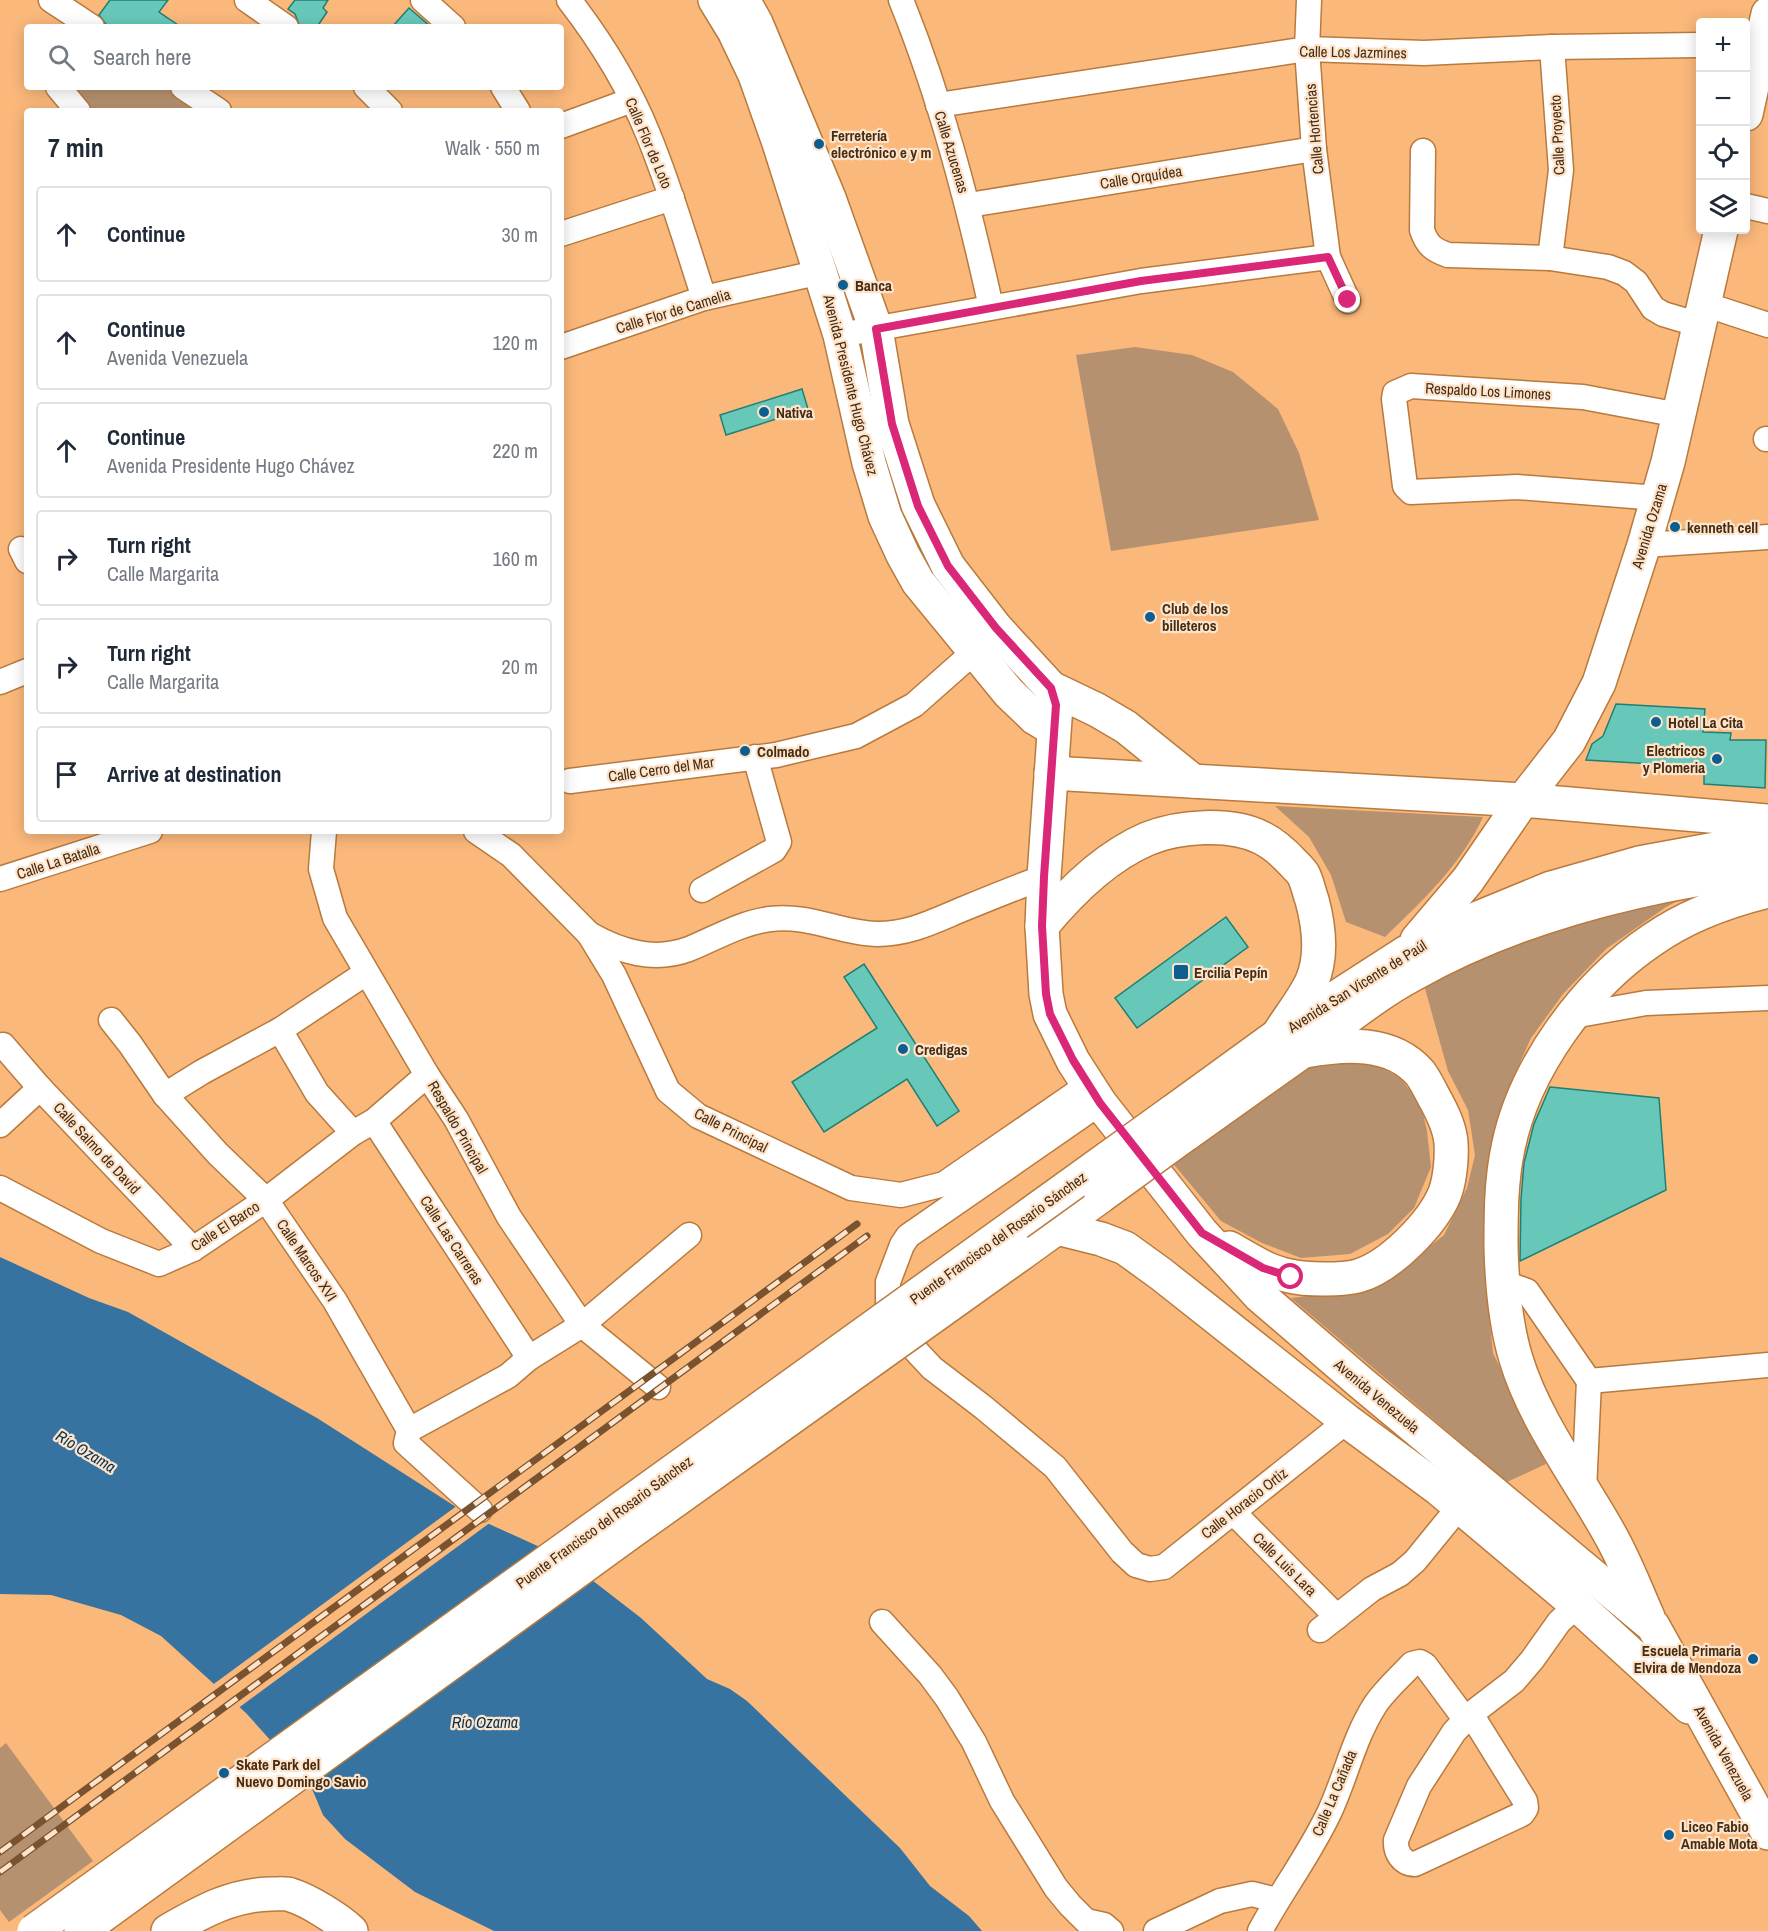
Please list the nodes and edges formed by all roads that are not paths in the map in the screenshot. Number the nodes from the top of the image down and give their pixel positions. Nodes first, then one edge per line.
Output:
1 (51, 0) edge
2 (247, 0) edge
3 (423, 0) edge
4 (569, 0) edge
5 (715, 0) edge
6 (743, 0) edge
7 (1309, 0) edge
8 (910, 2) edge
9 (87, 24) edge
10 (282, 24) edge
11 (450, 24) edge
12 (1758, 34) edge
13 (1696, 45) edge
14 (1552, 47) junction
15 (1307, 49) junction
16 (1750, 87) edge
17 (60, 90) edge
18 (188, 90) edge
19 (369, 90) edge
20 (505, 90) edge
21 (632, 100) junction
22 (938, 105) junction
23 (76, 108) edge
24 (214, 108) edge
25 (387, 108) edge
26 (516, 108) edge
27 (564, 125) edge
28 (1314, 149) junction
29 (1423, 151) dead end
30 (672, 198) junction
31 (969, 205) junction
32 (1750, 207) edge
33 (1768, 211) edge
34 (564, 233) edge
35 (1720, 234) edge
36 (1328, 257) junction
37 (1550, 258) junction
38 (821, 272) junction
39 (704, 298) junction
40 (1348, 300) dead end
41 (992, 307) junction
42 (1702, 314) junction
43 (1768, 325) edge
44 (876, 329) junction
45 (840, 335) junction
46 (564, 346) edge
47 (1679, 415) junction
48 (1658, 498) junction
49 (1768, 537) edge
50 (1644, 545) junction
51 (974, 652) junction
52 (24, 672) edge
53 (0, 682) edge
54 (1051, 688) junction
55 (1053, 729) junction
56 (755, 757) junction
57 (1051, 773) junction
58 (570, 781) dead end
59 (1193, 781) junction
60 (1523, 801) junction
61 (1768, 821) edge
62 (141, 834) edge
63 (324, 834) edge
64 (480, 834) edge
65 (1768, 842) edge
66 (1768, 869) edge
67 (1044, 877) junction
68 (0, 879) edge
69 (702, 890) dead end
70 (1768, 891) edge
71 (1042, 926) junction
72 (589, 934) junction
73 (1405, 953) junction
74 (366, 973) junction
75 (1768, 998) edge
76 (1573, 1016) junction
77 (111, 1020) dead end
78 (280, 1030) junction
79 (1290, 1043) junction
80 (3, 1046) dead end
81 (427, 1075) junction
82 (40, 1088) junction
83 (1094, 1094) junction
84 (165, 1095) junction
85 (374, 1121) junction
86 (1178, 1124) junction
87 (0, 1125) edge
88 (353, 1133) junction
89 (0, 1188) edge
90 (266, 1200) junction
91 (1056, 1228) junction
92 (1202, 1233) junction
93 (689, 1235) dead end
94 (193, 1249) junction
95 (1502, 1282) junction
96 (582, 1325) junction
97 (529, 1358) junction
98 (1768, 1365) edge
99 (1589, 1381) junction
100 (658, 1387) dead end
101 (1347, 1421) junction
102 (409, 1430) junction
103 (1584, 1491) junction
104 (1459, 1507) junction
105 (480, 1510) dead end
106 (1233, 1512) junction
107 (1577, 1605) junction
108 (882, 1622) dead end
109 (1653, 1626) junction
110 (1468, 1717) junction
111 (1707, 1723) junction
112 (1768, 1833) edge
113 (1276, 1900) junction
114 (34, 1931) edge
115 (81, 1931) edge
116 (168, 1931) edge
117 (351, 1931) edge
118 (1111, 1931) edge
119 (1156, 1931) edge
120 (1260, 1931) edge

1 - 9 street
2 - 10 street
3 - 11 street
4 - 21 street, Calle Flor de Loto
5 - 38 main road, Avenida Presidente Hugo Chávez
6 - 44 main road, Avenida Presidente Hugo Chávez
7 - 15 street, Calle Hortencias
8 - 22 street, Calle Azucenas
12 - 16 main road
13 - 14 street, Calle Los Jazmines
14 - 15 street, Calle Los Jazmines
14 - 37 street, Calle Proyecto
15 - 22 street, Calle Los Jazmines
15 - 28 street, Calle Hortencias
17 - 23 street
18 - 24 street
19 - 25 street
20 - 26 street
21 - 27 street
21 - 30 street, Calle Flor de Loto
22 - 31 street, Calle Azucenas
28 - 31 street, Calle Orquídea
28 - 36 street, Calle Hortencias
29 - 37 street
30 - 34 street
30 - 39 street, Calle Flor de Loto
31 - 41 street, Calle Azucenas
32 - 33 street
35 - 42 main road, Avenida Ozama
36 - 40 street, Calle Hortencias
36 - 41 street
37 - 42 street
38 - 39 street, Calle Flor de Camelia
38 - 45 main road, Avenida Presidente Hugo Chávez
39 - 46 street, Calle Flor de Camelia
41 - 44 street
42 - 43 street
42 - 47 main road, Avenida Ozama
44 - 45 street
44 - 54 main road, Avenida Presidente Hugo Chávez
45 - 51 main road, Avenida Presidente Hugo Chávez
47 - 48 main road, Avenida Ozama
47 - 48 street, Respaldo Los Limones
48 - 50 main road, Avenida Ozama
49 - 50 street
50 - 60 main road, Avenida Ozama
51 - 55 main road, Avenida Presidente Hugo Chávez
51 - 56 street, Calle Cerro del Mar
52 - 53 street
54 - 55 main road
54 - 59 main road
55 - 57 main road
56 - 58 street, Calle Cerro del Mar
56 - 69 street
57 - 59 main road
57 - 67 main road
59 - 60 main road
60 - 61 main road
60 - 73 main road, Avenida Ozama
62 - 68 street, Calle La Batalla
63 - 74 street, Respaldo Principal
64 - 72 street, Calle Principal
65 - 73 main road, Avenida San Vicente de Paúl
66 - 79 main road, Avenida San Vicente de Paúl
67 - 71 main road
67 - 72 street
70 - 76 main road
71 - 79 main road
71 - 83 main road, Avenida Venezuela
72 - 83 street, Calle Principal
73 - 79 main road, Avenida San Vicente de Paúl
74 - 78 street
74 - 81 street, Respaldo Principal
75 - 76 street
76 - 95 main road
77 - 84 street, Calle Marcos XVI
78 - 84 street
78 - 88 street
79 - 86 main road, Avenida San Vicente de Paúl
79 - 92 main road
80 - 82 street, Calle Salmo de David
81 - 85 street, Calle El Barco
81 - 96 street, Respaldo Principal
82 - 87 street
82 - 94 street, Calle Salmo de David
83 - 92 main road, Avenida Venezuela
83 - 106 street, Calle Horacio Ortiz
84 - 90 street, Calle Marcos XVI
85 - 88 street, Calle El Barco
85 - 97 street, Calle Las Carreras
86 - 91 main road, Puente Francisco del Rosario Sánchez, bridge
86 - 114 main road, Puente Francisco del Rosario Sánchez, bridge
88 - 90 street, Calle El Barco
89 - 94 street, Calle El Barco
90 - 94 street, Calle El Barco
90 - 102 street, Calle Marcos XVI
91 - 101 main road
91 - 115 main road, Puente Francisco del Rosario Sánchez, bridge
92 - 109 main road, Avenida Venezuela
93 - 96 street
95 - 99 street
95 - 103 main road
96 - 97 street
96 - 100 street, Respaldo Principal
97 - 102 street
98 - 99 street
99 - 103 street
101 - 104 main road
101 - 106 street, Calle Horacio Ortiz
102 - 105 street, Calle Marcos XVI
103 - 109 main road
104 - 106 street, Calle Luis Lara
104 - 107 main road
107 - 110 street
107 - 111 main road
108 - 118 street
109 - 111 main road, Avenida Venezuela
110 - 110 street
110 - 113 street, Calle La Cañada
111 - 112 main road, Avenida Venezuela
113 - 119 street
113 - 120 street, Calle La Cañada
116 - 117 main road

